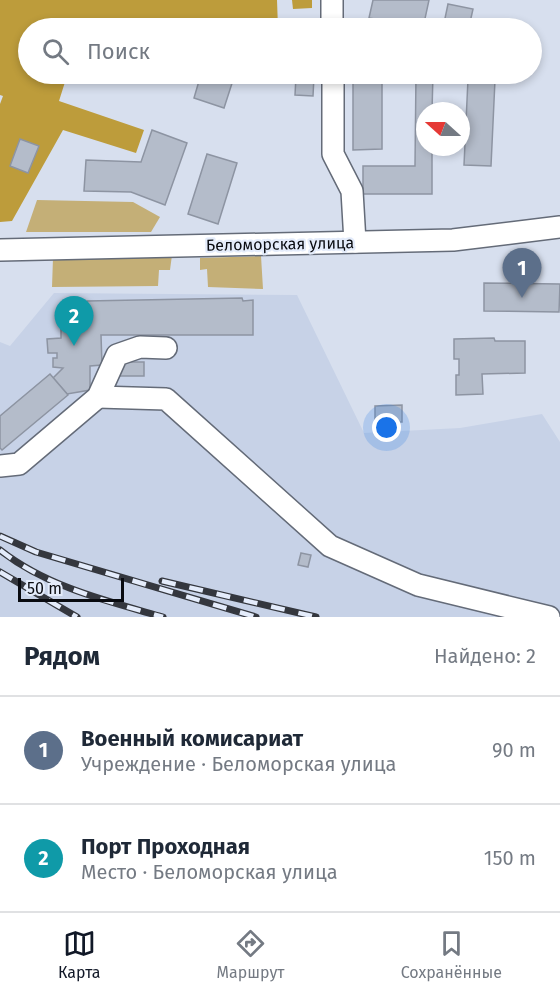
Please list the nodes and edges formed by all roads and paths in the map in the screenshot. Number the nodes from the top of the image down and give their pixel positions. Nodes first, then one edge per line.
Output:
1 (332, 0) edge
2 (332, 18) edge
3 (333, 84) edge
4 (560, 227) edge
5 (355, 242) junction
6 (0, 250) edge
7 (166, 348) dead end
8 (98, 397) junction
9 (0, 466) edge
10 (549, 617) edge

1 - 2 street
3 - 5 street
4 - 5 street, Беломорская улица
5 - 6 street, Беломорская улица
7 - 8 street
8 - 9 street
8 - 10 street

